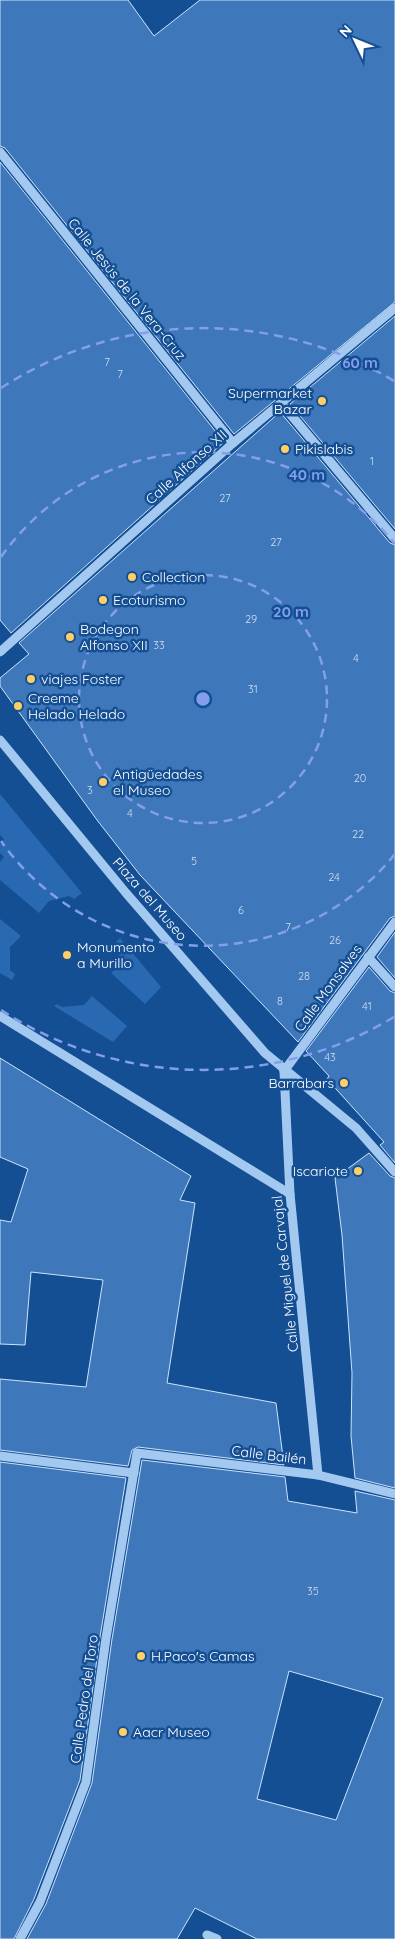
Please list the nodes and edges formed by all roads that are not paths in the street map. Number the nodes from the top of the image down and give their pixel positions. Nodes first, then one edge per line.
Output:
1 (0, 152) edge
2 (395, 308) edge
3 (281, 403) junction
4 (233, 443) junction
5 (395, 539) edge
6 (2, 648) edge
7 (0, 740) edge
8 (395, 922) edge
9 (368, 957) junction
10 (395, 987) edge
11 (0, 1016) edge
12 (284, 1071) junction
13 (395, 1172) edge
14 (290, 1194) junction
15 (137, 1453) joint
16 (0, 1456) edge
17 (134, 1473) junction
18 (318, 1475) junction
19 (395, 1494) edge
20 (207, 1935) dead end
21 (20, 1939) edge
22 (216, 1939) edge

1 - 4 street, Calle Jesús de la Vera-Cruz
2 - 3 street, Calle Alfonso XII
3 - 4 street, Calle Alfonso XII
3 - 5 street
4 - 6 street, Calle Alfonso XII
7 - 12 street, Plaza del Museo
8 - 9 street, Calle Monsalves
9 - 10 street
9 - 12 street, Calle Monsalves
11 - 14 street
12 - 13 street, Plaza del Museo
12 - 14 street, Calle Miguel de Carvajal
14 - 18 street, Calle Miguel de Carvajal
15 - 17 street, Calle Pedro del Toro
15 - 18 street, Calle Bailén
16 - 17 street
17 - 21 street, Calle Pedro del Toro
18 - 19 street, Calle Bailén
20 - 22 street

